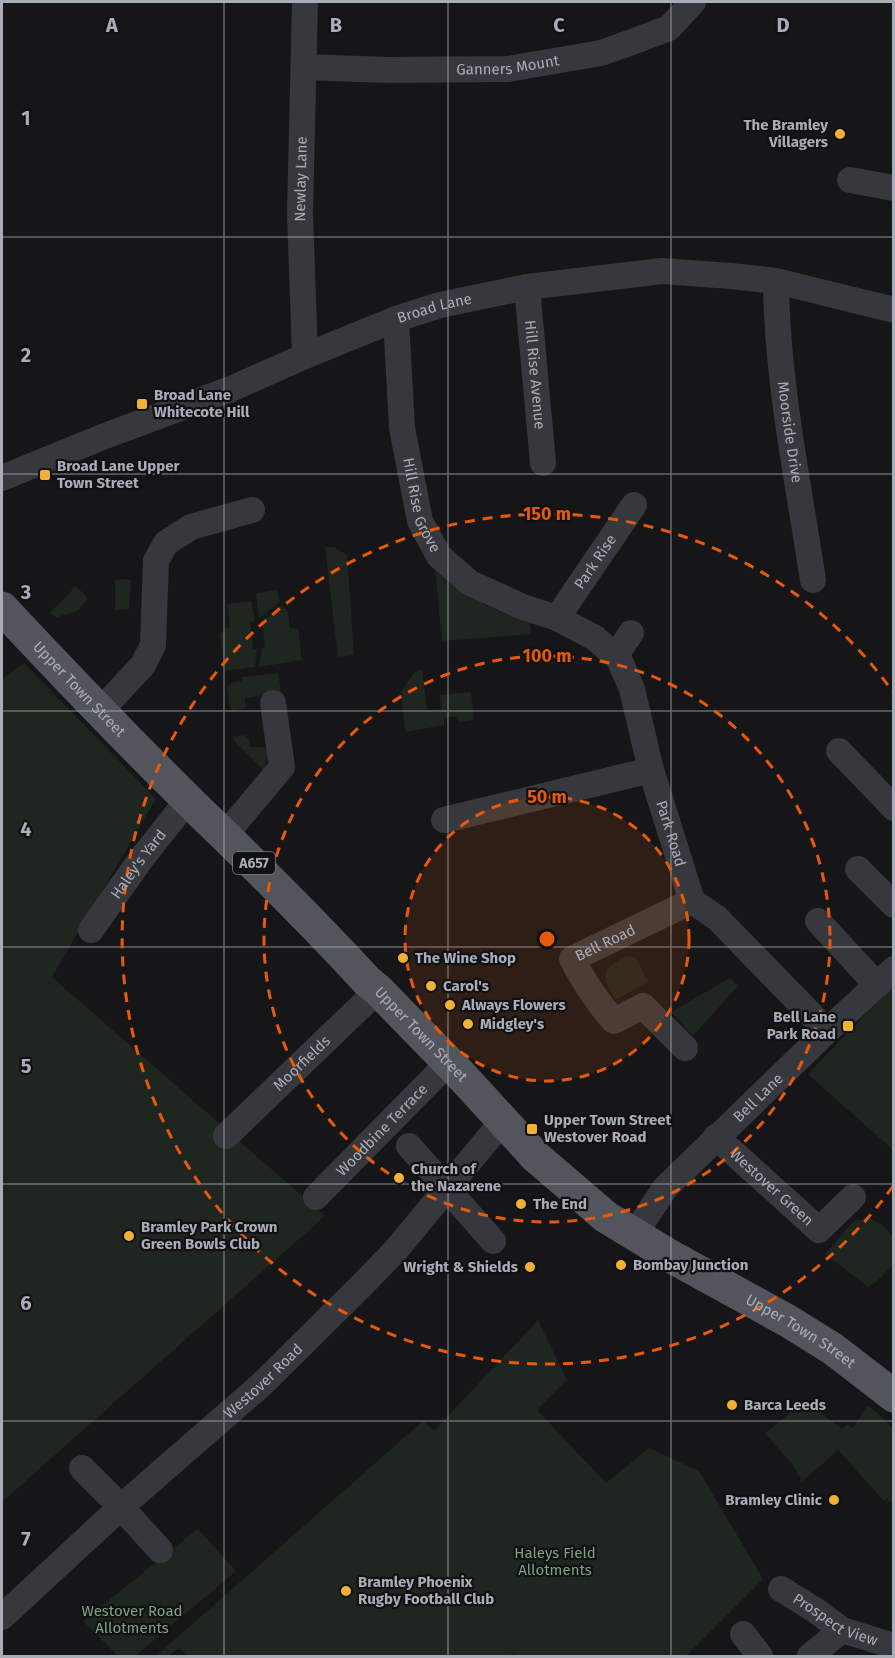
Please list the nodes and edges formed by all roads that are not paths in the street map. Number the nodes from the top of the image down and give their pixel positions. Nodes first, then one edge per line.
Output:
1 (305, 2) edge
2 (693, 2) edge
3 (304, 67) junction
4 (850, 180) dead end
5 (894, 188) edge
6 (776, 281) junction
7 (527, 287) junction
8 (894, 310) edge
9 (396, 319) junction
10 (305, 356) junction
11 (543, 463) dead end
12 (2, 478) edge
13 (634, 505) dead end
14 (252, 510) dead end
15 (813, 580) dead end
16 (2, 608) edge
17 (557, 618) junction
18 (631, 633) dead end
19 (616, 655) junction
20 (273, 703) dead end
21 (100, 711) junction
22 (839, 751) dead end
23 (651, 770) junction
24 (188, 800) junction
25 (894, 808) edge
26 (444, 820) dead end
27 (224, 836) junction
28 (858, 869) dead end
29 (692, 901) junction
30 (894, 905) edge
31 (818, 921) dead end
32 (91, 930) dead end
33 (885, 977) edge
34 (378, 990) junction
35 (827, 1031) junction
36 (685, 1048) dead end
37 (448, 1063) junction
38 (502, 1122) junction
39 (226, 1136) dead end
40 (716, 1137) junction
41 (410, 1146) dead end
42 (447, 1189) junction
43 (316, 1197) dead end
44 (853, 1197) dead end
45 (634, 1235) junction
46 (493, 1240) dead end
47 (894, 1396) edge
48 (82, 1468) dead end
49 (121, 1507) junction
50 (160, 1550) dead end
51 (781, 1589) dead end
52 (2, 1617) edge
53 (842, 1630) junction
54 (743, 1635) dead end
55 (894, 1646) edge
56 (760, 1656) edge
57 (810, 1656) edge

1 - 3 street, Newlay Lane
2 - 3 street, Ganners Mount
3 - 10 street, Newlay Lane
4 - 5 street
6 - 7 street, Broad Lane
6 - 8 street, Broad Lane
6 - 15 street, Moorside Drive
7 - 9 street, Broad Lane
7 - 11 street, Hill Rise Avenue
9 - 10 street, Broad Lane
9 - 17 street, Hill Rise Grove
10 - 12 street, Broad Lane
13 - 17 street, Park Rise
14 - 21 street
16 - 21 main road, Upper Town Street / A657
17 - 19 street, Park Road
18 - 19 street
19 - 23 street, Park Road
20 - 27 street
21 - 24 main road, Upper Town Street / A657
22 - 25 street
23 - 26 street
23 - 29 street, Park Road
24 - 27 main road, Upper Town Street / A657
24 - 32 street, Haley's Yard
27 - 34 main road, Upper Town Street / A657
28 - 30 street
29 - 35 street
29 - 36 street, Bell Road
31 - 33 street
33 - 35 street, Bell Lane
34 - 37 main road, Upper Town Street / A657
34 - 39 street, Moorfields
35 - 40 street, Bell Lane
37 - 38 main road, Upper Town Street / A657
37 - 43 street, Woodbine Terrace
38 - 42 street, Westover Road
38 - 45 main road, Upper Town Street / A657
40 - 44 street, Westover Green
40 - 45 street, Bell Lane
41 - 42 street
42 - 46 street
42 - 49 street, Westover Road
45 - 47 main road, Upper Town Street / A657
48 - 49 street
49 - 50 street
49 - 52 street, Westover Road
51 - 53 street, Prospect View
53 - 55 street, Prospect View
53 - 57 street
54 - 56 street

